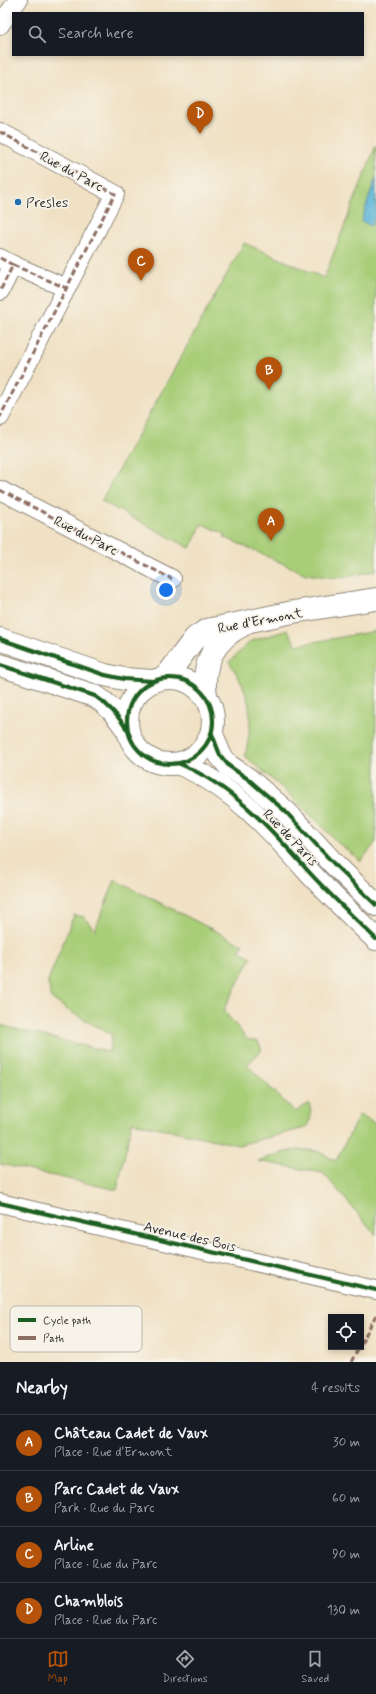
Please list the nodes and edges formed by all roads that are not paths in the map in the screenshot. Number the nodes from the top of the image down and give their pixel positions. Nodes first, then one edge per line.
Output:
1 (10, 3) edge
2 (0, 25) edge
3 (0, 132) edge
4 (7, 262) edge
5 (66, 288) junction
6 (0, 291) edge
7 (0, 417) edge
8 (0, 490) edge
9 (172, 579) dead end
10 (376, 599) edge
11 (252, 621) junction
12 (0, 639) edge
13 (0, 665) edge
14 (159, 680) junction
15 (206, 696) junction
16 (126, 728) junction
17 (212, 734) junction
18 (180, 764) junction
19 (376, 905) edge
20 (376, 939) edge
21 (0, 1203) edge
22 (376, 1290) edge

1 - 2 street
3 - 5 street, Rue du Parc
4 - 5 street
4 - 6 street
5 - 7 street, Rue du Parc
8 - 9 street, Rue du Parc
10 - 11 main road, Rue d'Ermont
11 - 14 main road, Rue d'Ermont
11 - 15 main road
12 - 14 main road
13 - 16 main road
14 - 15 main road
14 - 16 main road
15 - 17 main road
16 - 18 main road
17 - 18 main road
17 - 19 main road, Rue de Paris
18 - 20 main road, Rue de Paris
21 - 22 street, Avenue des Bois

